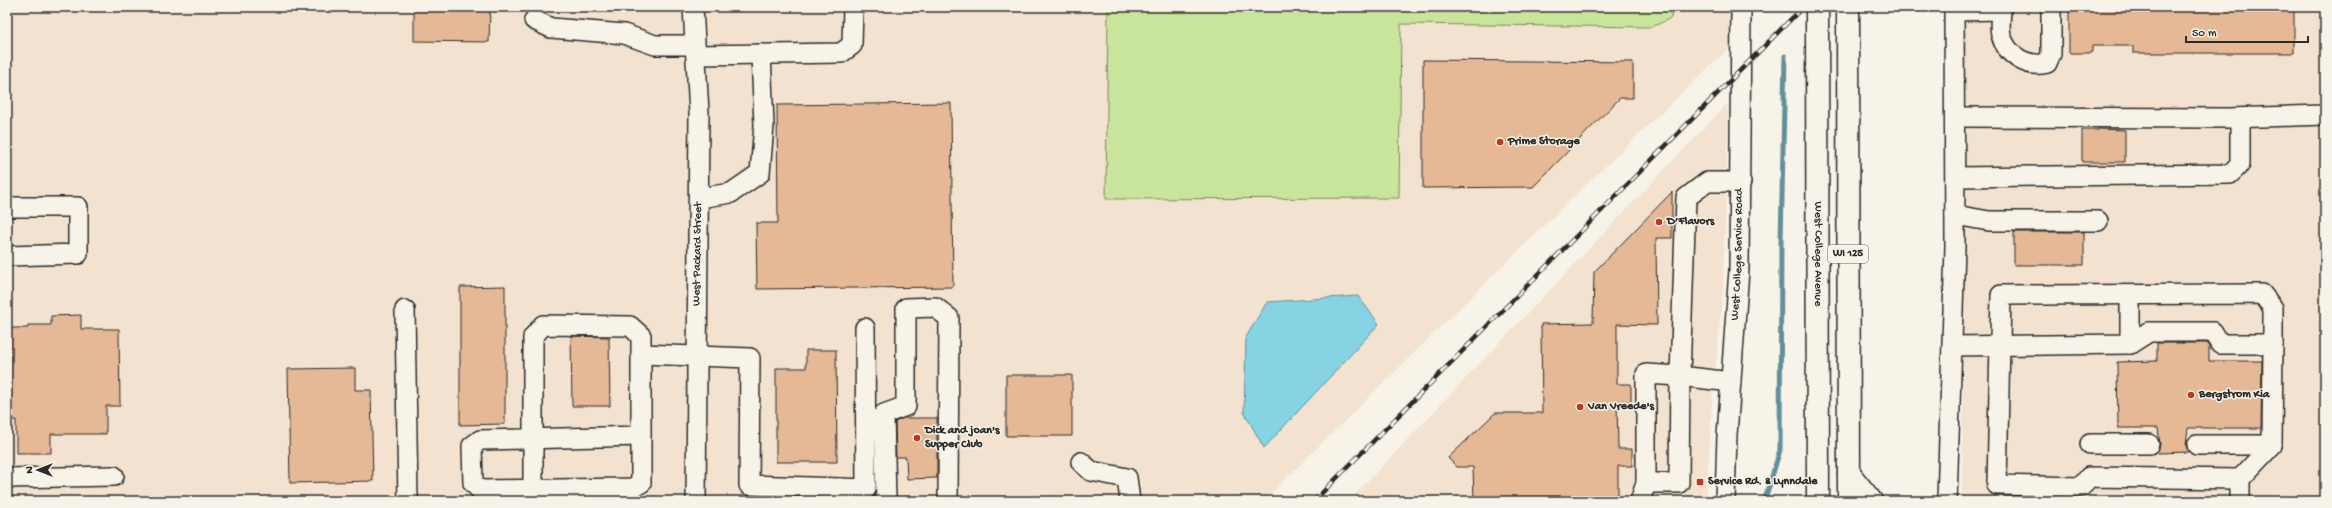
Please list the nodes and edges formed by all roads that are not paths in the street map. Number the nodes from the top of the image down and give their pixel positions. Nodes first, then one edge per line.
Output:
1 (693, 7) edge
2 (853, 7) edge
3 (1741, 7) edge
4 (1817, 7) edge
5 (1848, 7) edge
6 (2051, 7) edge
7 (2001, 8) edge
8 (1954, 9) edge
9 (534, 20) dead end
10 (696, 50) junction
11 (761, 54) junction
12 (2325, 114) edge
13 (1956, 117) junction
14 (2240, 118) junction
15 (1956, 177) junction
16 (1741, 182) junction
17 (699, 198) junction
18 (7, 207) edge
19 (1955, 215) junction
20 (2098, 221) dead end
21 (7, 256) edge
22 (2130, 295) junction
23 (405, 310) dead end
24 (865, 328) dead end
25 (2130, 344) junction
26 (2273, 344) junction
27 (2000, 345) junction
28 (1952, 346) junction
29 (641, 354) junction
30 (697, 355) junction
31 (1680, 376) junction
32 (1730, 382) junction
33 (641, 436) junction
34 (533, 439) junction
35 (2090, 444) dead end
36 (2150, 444) dead end
37 (2197, 445) dead end
38 (2272, 445) junction
39 (1081, 462) dead end
40 (1848, 474) junction
41 (114, 476) dead end
42 (7, 478) edge
43 (2240, 479) junction
44 (1646, 483) junction
45 (840, 495) edge
46 (533, 496) edge
47 (408, 501) edge
48 (696, 501) edge
49 (886, 501) edge
50 (948, 501) edge
51 (1130, 501) edge
52 (1640, 501) edge
53 (1725, 501) edge
54 (1818, 501) edge
55 (1849, 501) edge
56 (1871, 501) edge
57 (1948, 501) edge
58 (2240, 501) edge

1 - 10 street, West Packard Street
2 - 11 street
3 - 16 street, West College Service Road
4 - 54 main road, West College Avenue / WI 125
5 - 40 main road, WI 125
6 - 7 street
7 - 8 street
8 - 13 street
9 - 10 street
10 - 11 street
10 - 17 street, West Packard Street
11 - 17 street
12 - 14 street
13 - 14 street
13 - 15 street
14 - 15 street
15 - 19 street
16 - 31 street
16 - 32 street, West College Service Road
17 - 30 street, West Packard Street
18 - 21 street
19 - 20 street
19 - 28 street
22 - 25 street
22 - 26 street
22 - 27 street
23 - 47 street
24 - 45 street
25 - 26 street
25 - 27 street
26 - 38 street
27 - 28 street
27 - 43 street
28 - 57 street
29 - 30 street
29 - 33 street
29 - 34 street
30 - 45 street
30 - 48 street, West Packard Street
31 - 32 street
31 - 44 street
31 - 44 street
32 - 53 street, West College Service Road
33 - 34 street
33 - 46 street
34 - 46 street
34 - 46 street
35 - 36 street
37 - 38 street
38 - 43 street
39 - 51 street
40 - 55 main road, WI 125
40 - 56 main road
41 - 42 street
43 - 58 street
44 - 52 street
49 - 50 street

